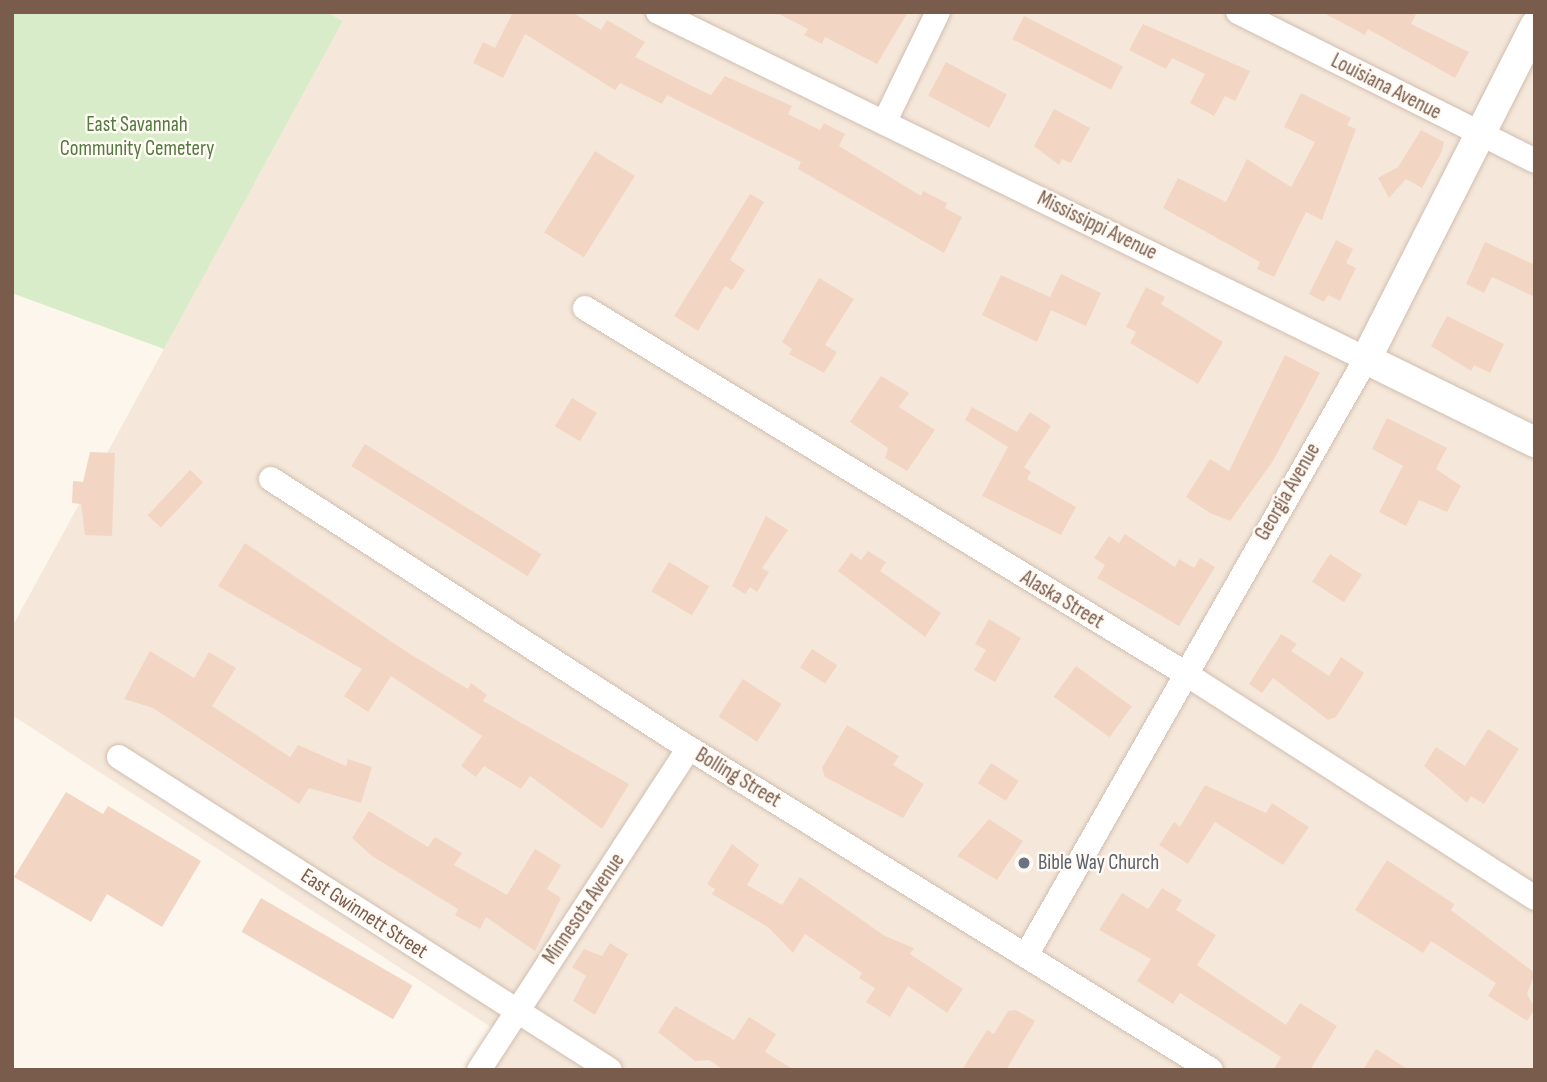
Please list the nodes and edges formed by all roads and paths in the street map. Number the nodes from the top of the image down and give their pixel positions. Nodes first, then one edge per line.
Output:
1 (658, 12) edge
2 (938, 12) edge
3 (1238, 12) edge
4 (1535, 26) edge
5 (885, 121) junction
6 (1482, 136) junction
7 (1535, 161) edge
8 (585, 308) dead end
9 (1366, 359) junction
10 (1535, 442) edge
11 (271, 479) dead end
12 (1183, 672) junction
13 (689, 748) junction
14 (119, 757) dead end
15 (1535, 898) edge
16 (1028, 951) junction
17 (514, 1010) junction
18 (479, 1070) edge
19 (610, 1070) edge
20 (1211, 1070) edge

1 - 5 street, Mississippi Avenue
2 - 5 street
3 - 6 street, Louisiana Avenue
4 - 6 street, Georgia Avenue
5 - 9 street, Mississippi Avenue
6 - 7 street, Louisiana Avenue
6 - 9 street, Georgia Avenue
8 - 12 street, Alaska Street
9 - 10 street, Mississippi Avenue
9 - 12 street, Georgia Avenue
11 - 13 street, Bolling Street
12 - 15 street, Alaska Street
12 - 16 street, Georgia Avenue
13 - 16 street, Bolling Street
13 - 17 street, Minnesota Avenue
14 - 17 street, East Gwinnett Street
16 - 20 street, Bolling Street
17 - 18 street, Minnesota Avenue
17 - 19 street, East Gwinnett Street

